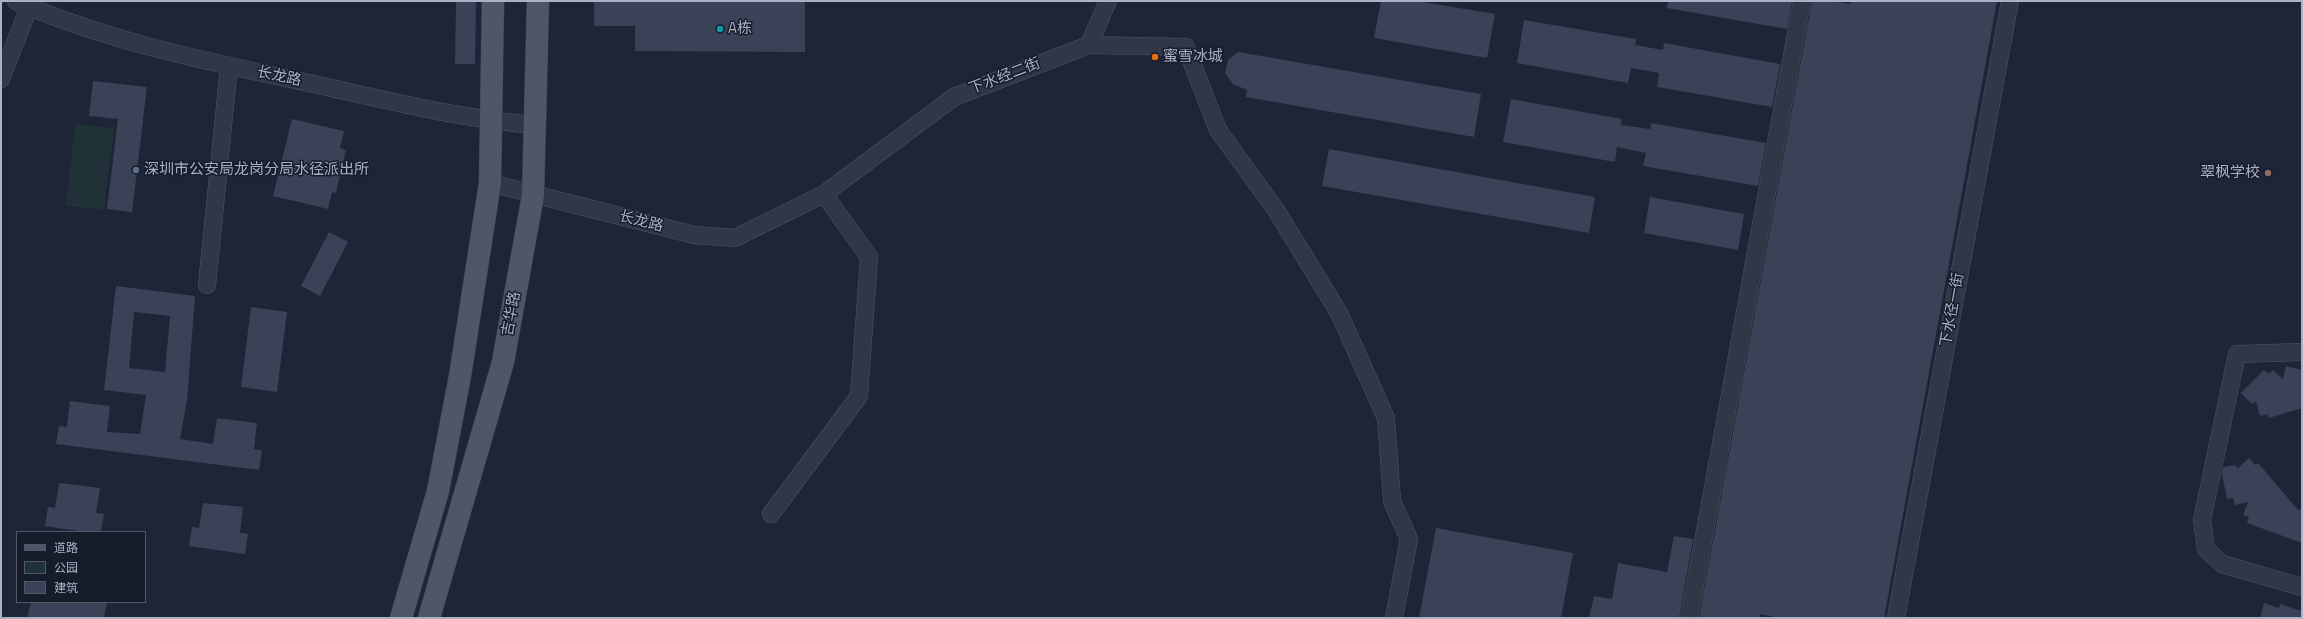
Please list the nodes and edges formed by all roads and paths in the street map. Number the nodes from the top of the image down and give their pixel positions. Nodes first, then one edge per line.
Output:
1 (493, 1) edge
2 (538, 1) edge
3 (1802, 1) edge
4 (2010, 1) edge
5 (1106, 2) edge
6 (22, 4) edge
7 (1089, 45) junction
8 (229, 66) junction
9 (1, 79) edge
10 (491, 121) junction
11 (534, 125) junction
12 (490, 183) junction
13 (533, 194) junction
14 (824, 194) junction
15 (790, 211) joint
16 (207, 285) dead end
17 (2302, 352) edge
18 (771, 514) dead end
19 (2302, 587) edge
20 (401, 618) edge
21 (429, 618) edge
22 (1394, 618) edge
23 (1689, 618) edge
24 (1896, 618) edge

1 - 10 main road
2 - 11 main road, 吉华路
3 - 23 street
4 - 24 street, 下水径一街
5 - 7 street
6 - 8 street, 长龙路
6 - 9 street, 长龙路
7 - 14 street, 下水经二街
7 - 22 street, 下水经二街
8 - 10 street, 长龙路
8 - 16 street
10 - 11 street, 长龙路
10 - 12 main road
11 - 13 main road, 吉华路
12 - 13 street, 长龙路
12 - 20 main road
13 - 15 street, 长龙路
13 - 21 main road, 吉华路
14 - 15 street, 下水经二街
14 - 18 street
17 - 19 street

